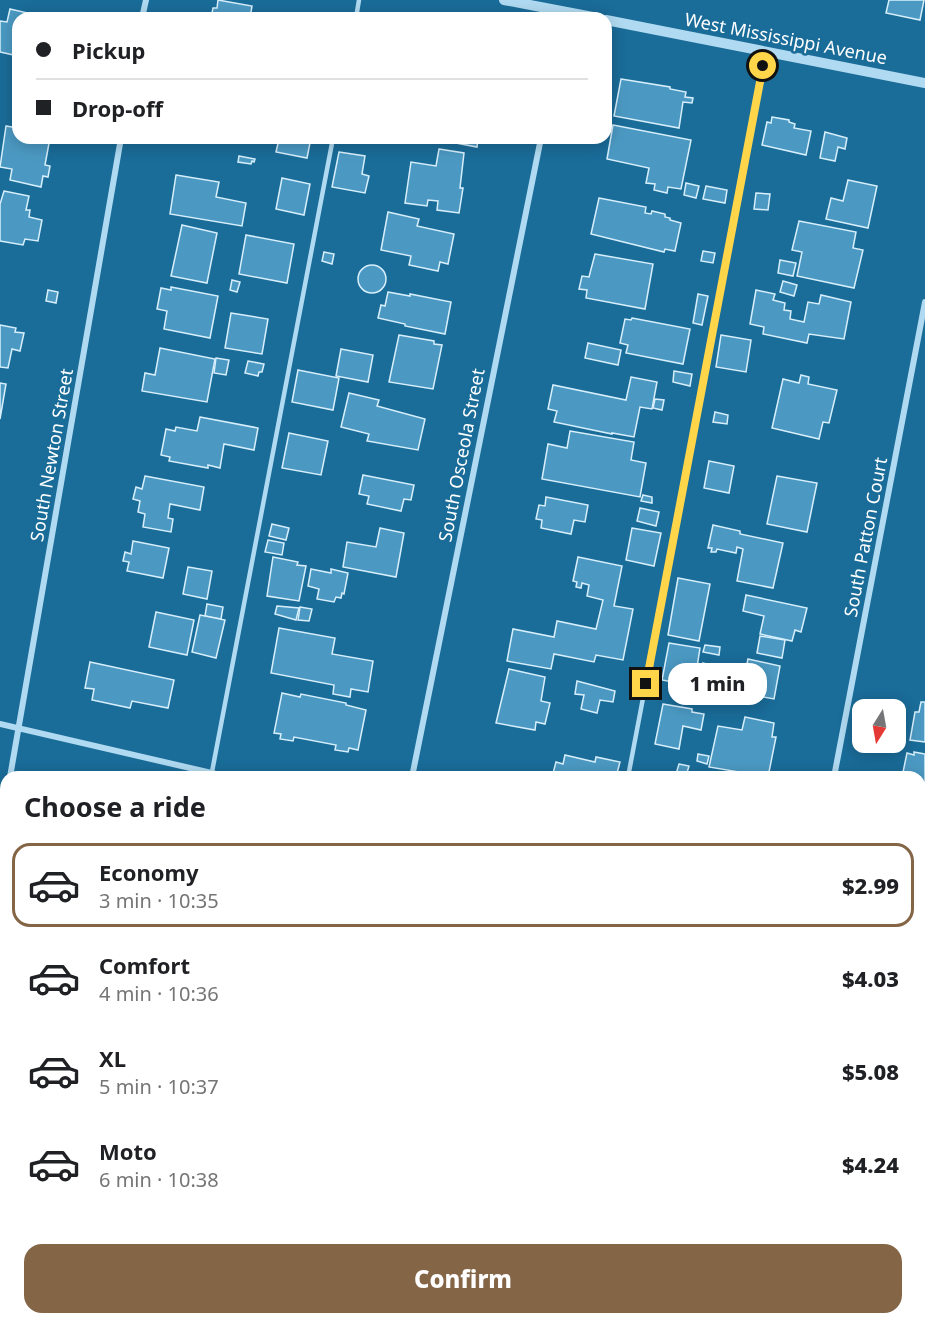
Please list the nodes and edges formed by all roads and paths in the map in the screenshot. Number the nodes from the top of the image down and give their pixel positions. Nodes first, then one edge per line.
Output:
1 (504, 0) edge
2 (554, 12) edge
3 (612, 21) edge
4 (766, 51) junction
5 (925, 83) edge
6 (121, 144) edge
7 (332, 144) edge
8 (540, 144) edge
9 (925, 302) edge
10 (0, 724) edge
11 (19, 728) junction
12 (11, 771) edge
13 (195, 771) edge
14 (212, 771) edge
15 (413, 771) edge
16 (629, 771) edge
17 (835, 771) edge

1 - 2 street
3 - 4 street, West Mississippi Avenue
4 - 5 street, West Mississippi Avenue
4 - 16 lane
6 - 11 street, South Newton Street
7 - 14 lane
8 - 15 street, South Osceola Street
9 - 17 street, South Patton Court
10 - 11 street
11 - 12 street, South Newton Street
11 - 13 street

